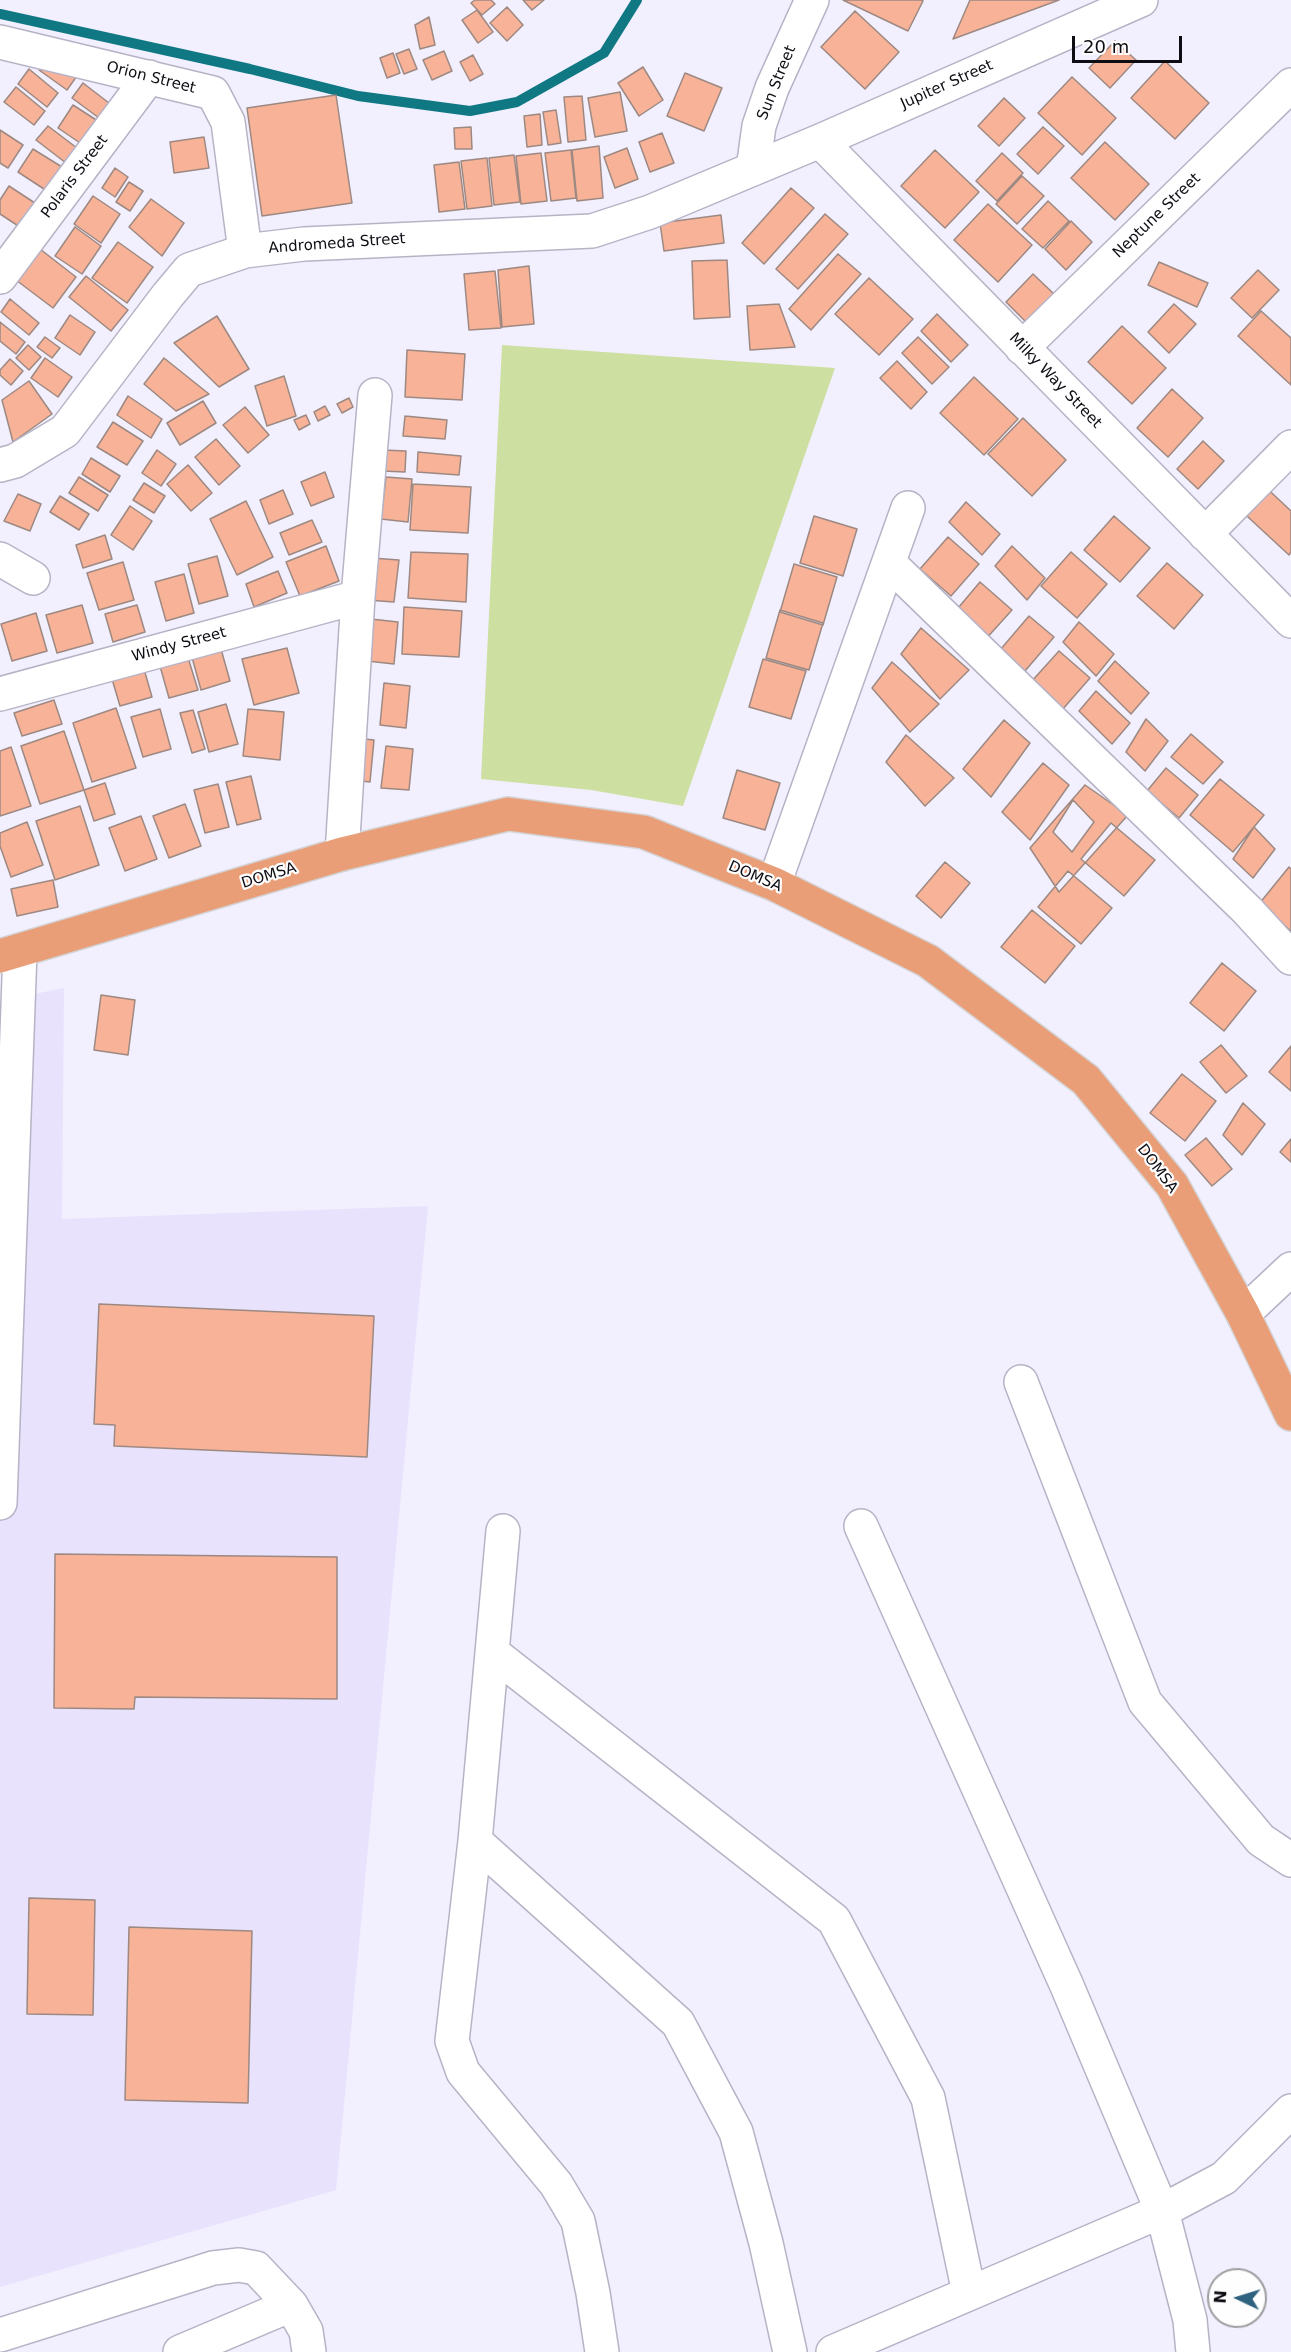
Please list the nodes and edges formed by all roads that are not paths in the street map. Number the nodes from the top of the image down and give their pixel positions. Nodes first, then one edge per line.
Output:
1 (812, 0) edge
2 (1126, 4) edge
3 (6, 52) edge
4 (149, 76) junction
5 (1291, 85) edge
6 (820, 141) junction
7 (753, 169) junction
8 (245, 251) junction
9 (0, 277) edge
10 (1022, 348) junction
11 (375, 395) dead end
12 (1291, 447) edge
13 (0, 465) edge
14 (908, 508) dead end
15 (1205, 534) junction
16 (0, 560) edge
17 (889, 563) junction
18 (33, 578) dead end
19 (358, 597) junction
20 (1291, 621) edge
21 (0, 694) edge
22 (342, 854) junction
23 (774, 884) junction
24 (10, 953) edge
25 (1291, 958) edge
26 (1291, 1269) edge
27 (1243, 1314) junction
28 (1021, 1382) dead end
29 (1291, 1414) edge
30 (0, 1503) edge
31 (861, 1526) dead end
32 (503, 1531) dead end
33 (493, 1653) junction
34 (476, 1841) junction
35 (1291, 1860) edge
36 (1291, 2111) edge
37 (1162, 2211) junction
38 (969, 2293) junction
39 (291, 2306) junction
40 (0, 2335) edge
41 (180, 2352) edge
42 (309, 2352) edge
43 (602, 2352) edge
44 (790, 2352) edge
45 (833, 2352) edge
46 (1193, 2352) edge

1 - 7 street, Sun Street
2 - 6 street, Jupiter Street
3 - 4 street, Orion Street
4 - 8 street, Orion Street
4 - 9 street, Polaris Street
5 - 10 street, Neptune Street
6 - 7 street, Jupiter Street
6 - 10 street, Milky Way Street
7 - 8 street, Andromeda Street
8 - 13 street, Andromeda Street
10 - 15 street, Milky Way Street
11 - 19 street
12 - 15 street
14 - 17 street
15 - 20 street, Milky Way Street
16 - 18 street
17 - 23 street
17 - 25 street
19 - 21 street, Windy Street
19 - 22 street
22 - 23 main road, DOMSA
22 - 24 main road, DOMSA
23 - 27 main road, DOMSA
24 - 30 street
26 - 27 street
27 - 29 main road, DOMSA
28 - 35 street
31 - 37 street
32 - 33 street
33 - 34 street
33 - 38 street
34 - 43 street
34 - 44 street
36 - 37 street
37 - 38 street
37 - 46 street
38 - 45 street
39 - 40 street
39 - 41 street
39 - 42 street

